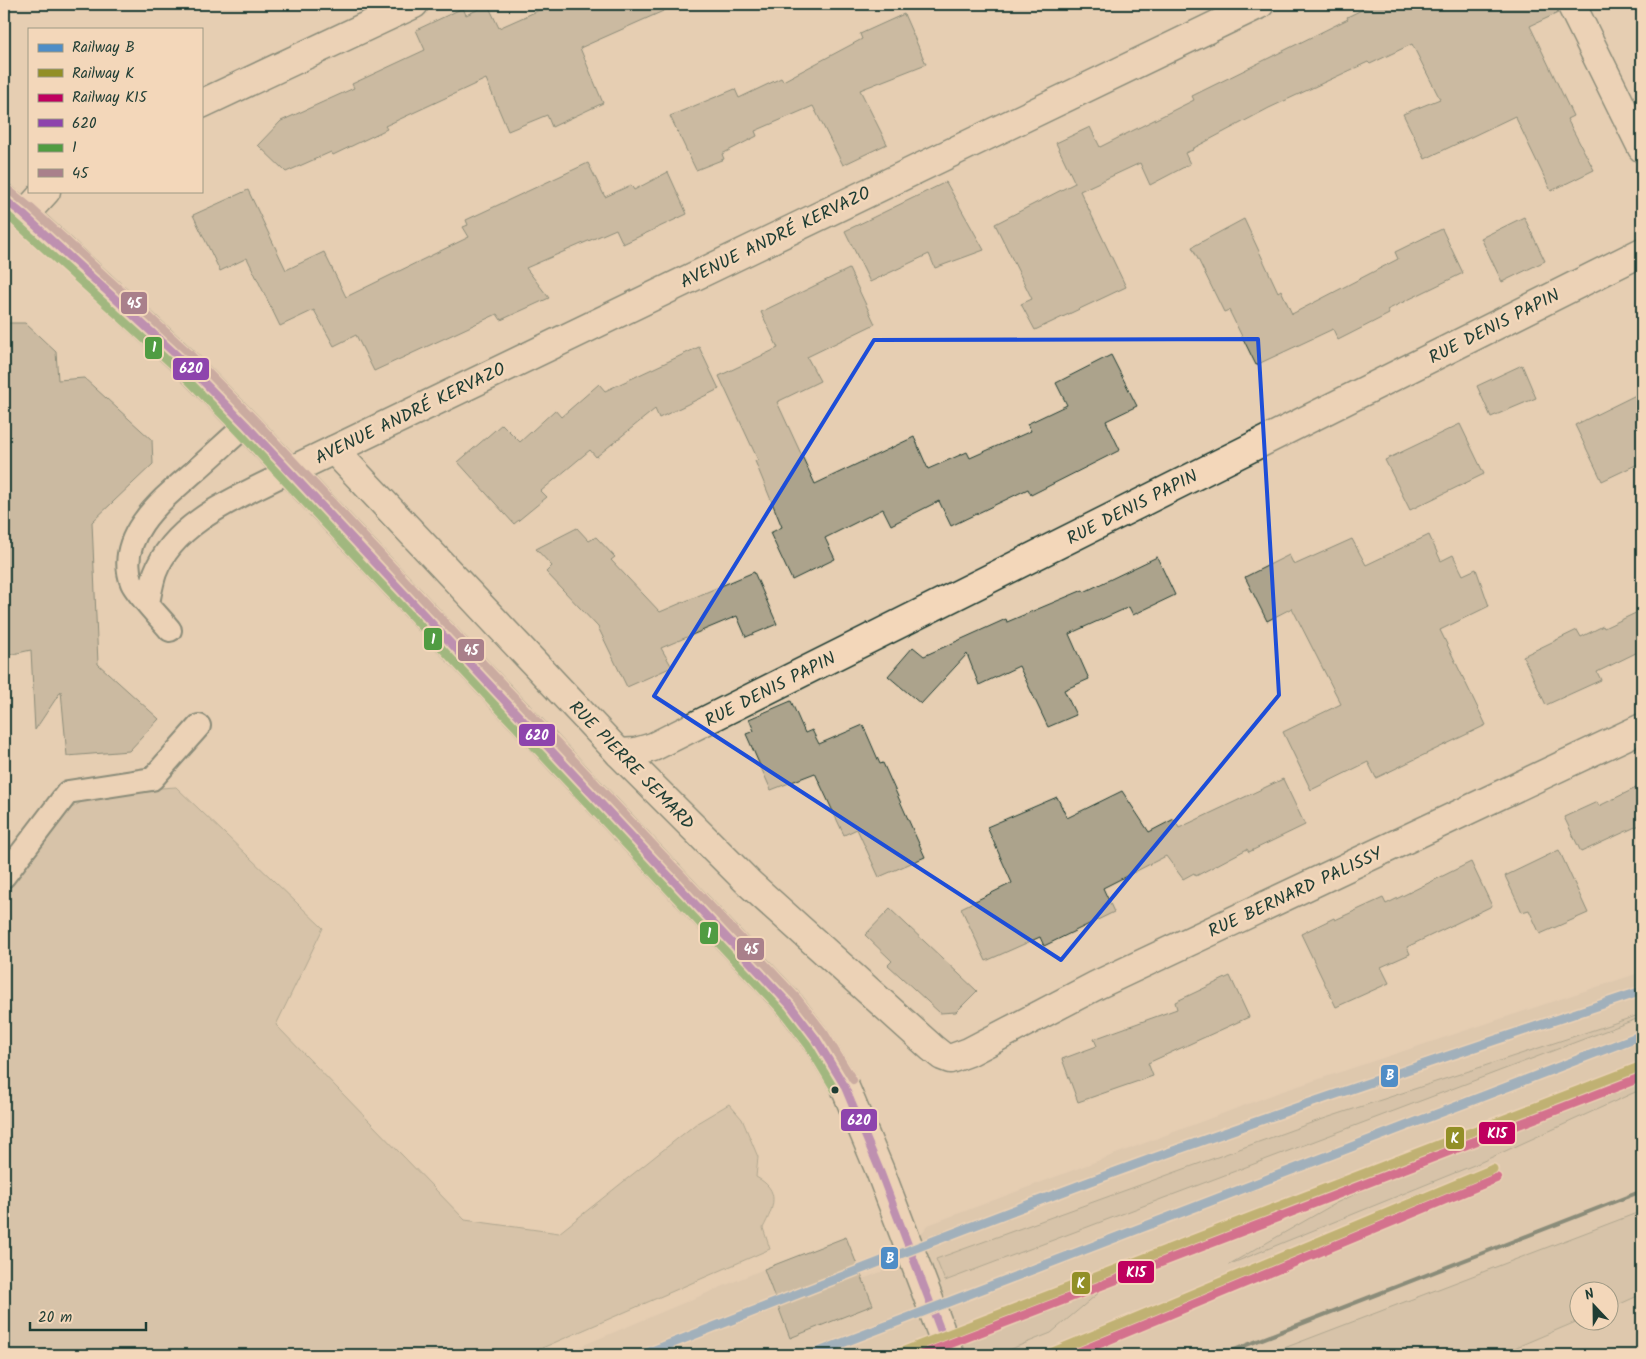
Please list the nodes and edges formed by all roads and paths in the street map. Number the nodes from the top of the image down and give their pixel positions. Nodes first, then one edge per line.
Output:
1 (414, 4) edge
2 (1260, 4) edge
3 (1571, 4) edge
4 (202, 104) edge
5 (1642, 148) edge
6 (44, 192) edge
7 (14, 207) edge
8 (1642, 252) edge
9 (246, 425) junction
10 (334, 450) junction
11 (290, 471) junction
12 (148, 603) junction
13 (170, 630) dead end
14 (198, 726) dead end
15 (1642, 728) edge
16 (619, 752) junction
17 (4, 876) edge
18 (950, 1059) joint
19 (950, 1355) edge

1 - 4 street
2 - 10 street, AVENUE ANDRÉ KERVAZO
3 - 5 street
6 - 7 street
7 - 9 street
8 - 16 street, RUE DENIS PAPIN
9 - 11 street
9 - 12 lane
10 - 11 street, AVENUE ANDRÉ KERVAZO
10 - 16 street, RUE PIERRE SEMARD
11 - 12 lane
11 - 19 street
12 - 13 lane
14 - 17 lane
15 - 18 street, RUE BERNARD PALISSY
16 - 18 street, RUE PIERRE SEMARD

